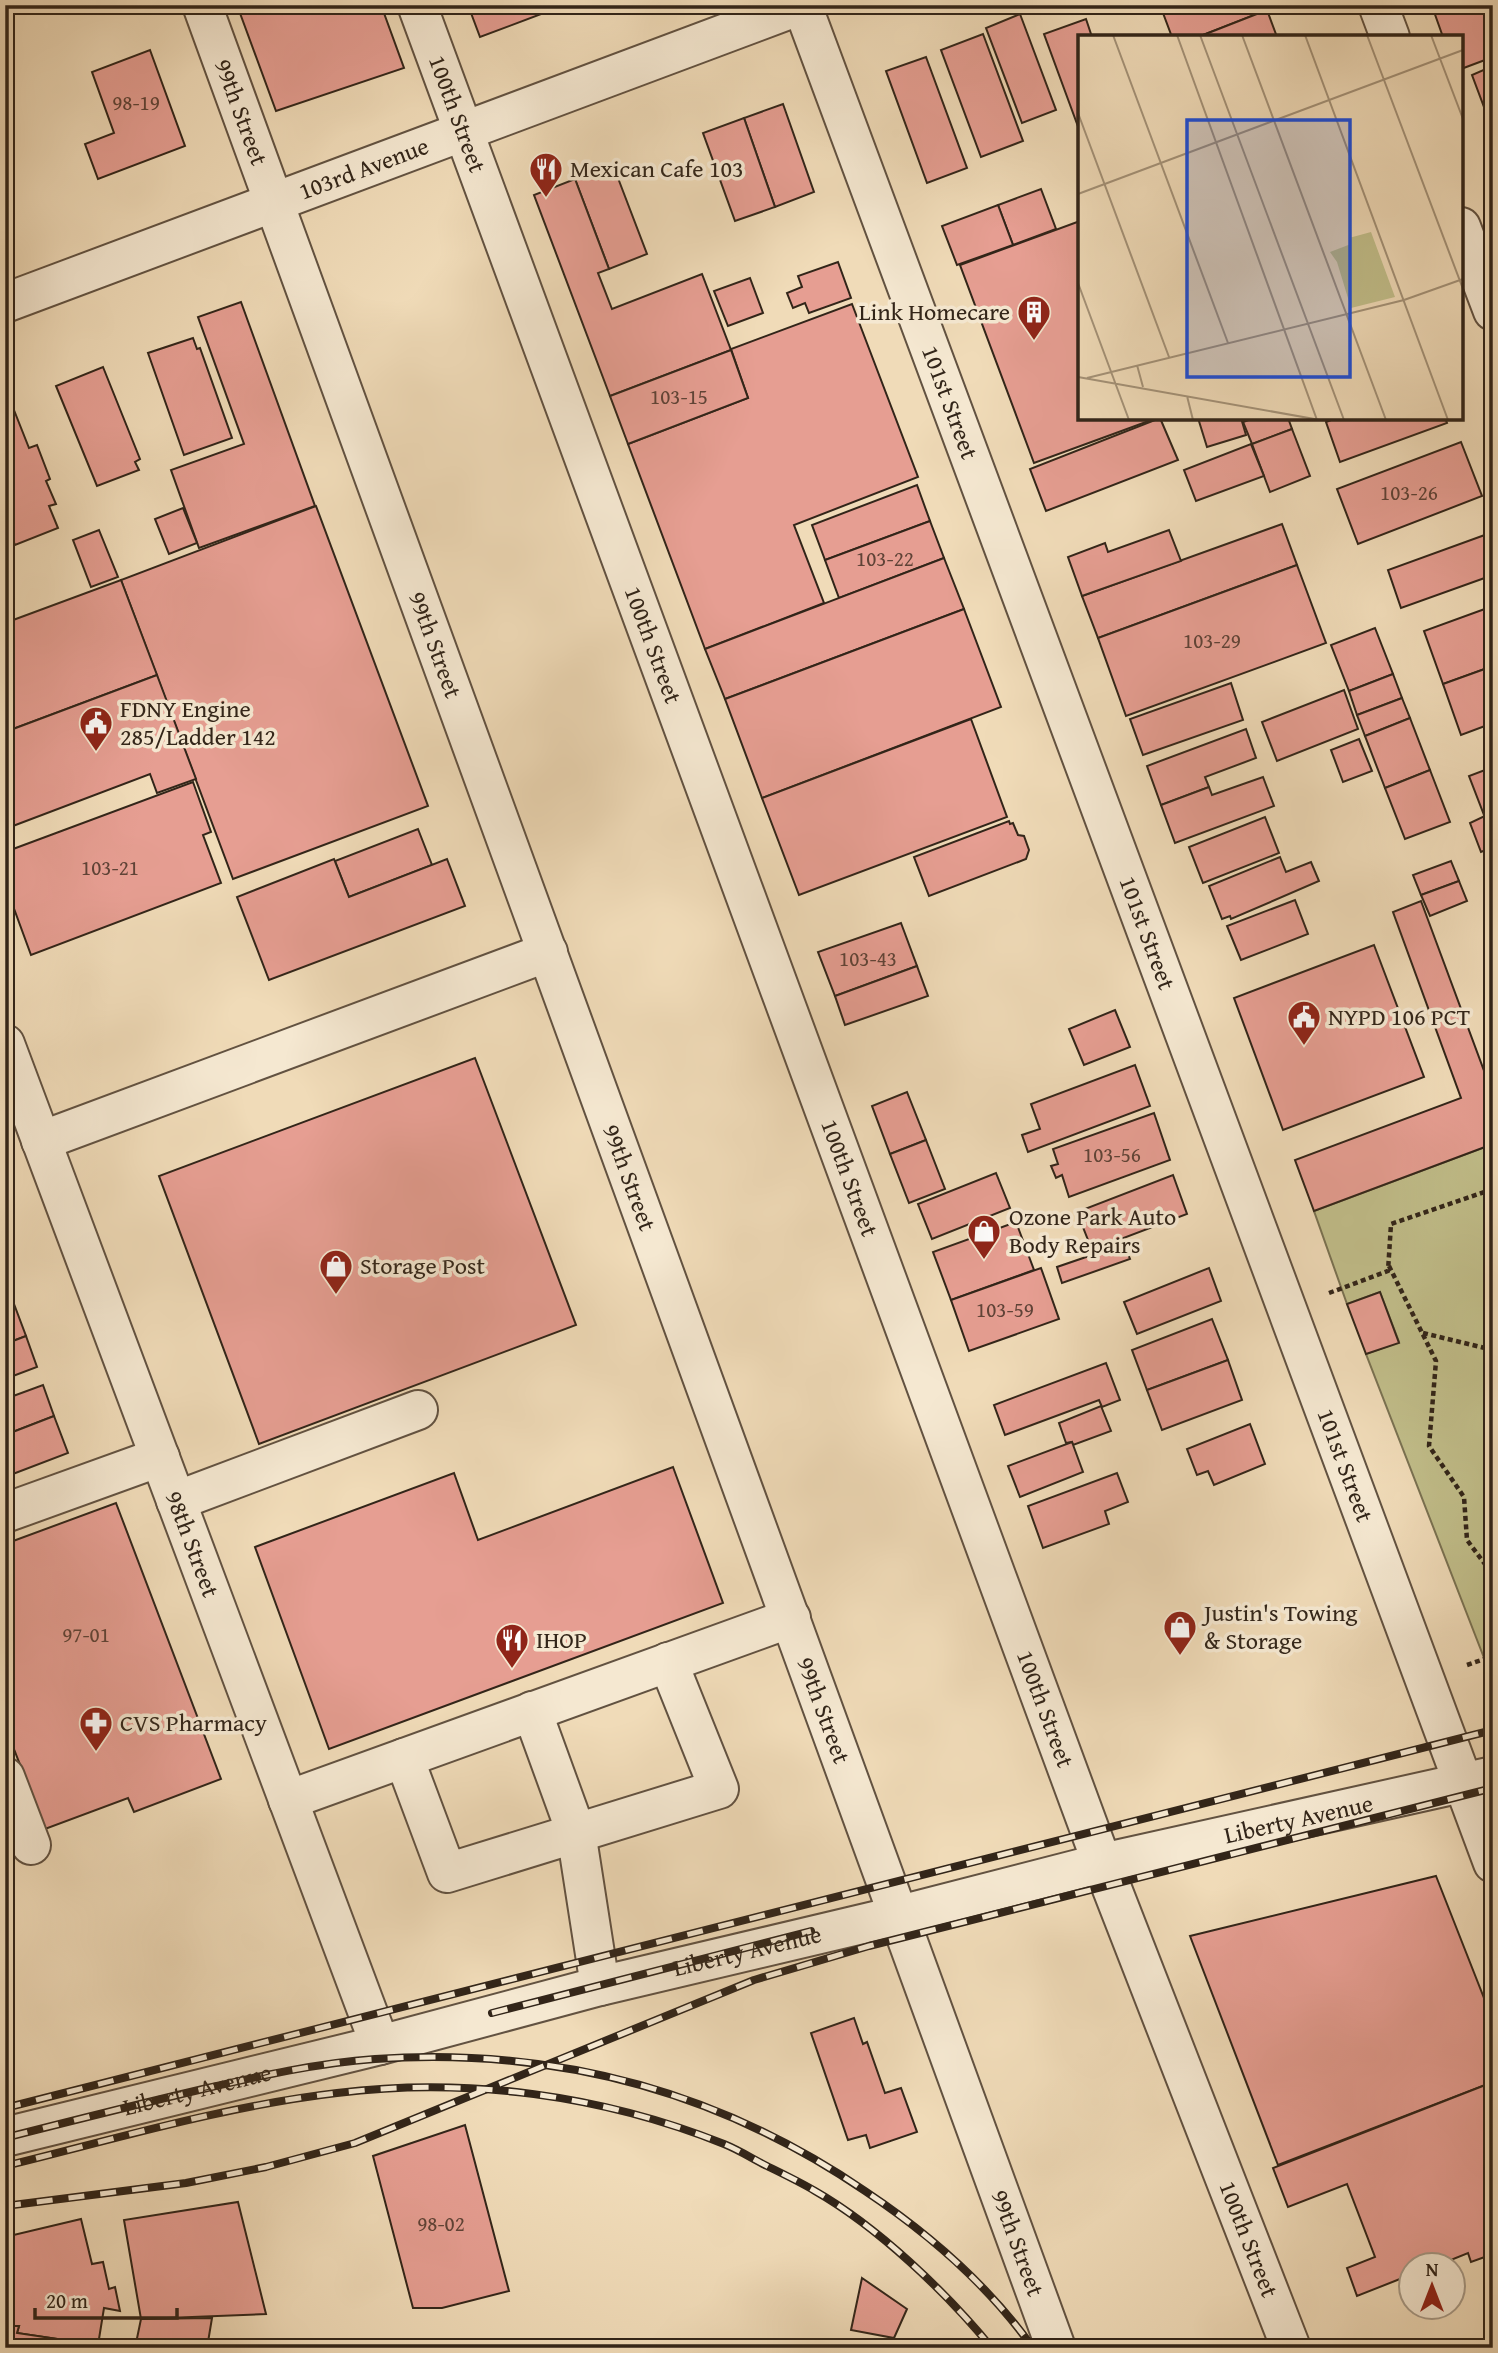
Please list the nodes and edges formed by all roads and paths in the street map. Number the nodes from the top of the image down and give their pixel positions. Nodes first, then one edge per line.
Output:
1 (202, 5) edge
2 (416, 5) edge
3 (802, 5) edge
4 (1378, 5) edge
5 (1389, 35) edge
6 (464, 133) junction
7 (274, 203) junction
8 (1463, 232) edge
9 (5, 303) edge
10 (1493, 311) edge
11 (548, 952) junction
12 (5, 1044) edge
13 (41, 1141) junction
14 (1493, 1189) edge
15 (1389, 1266) junction
16 (1329, 1293) dead end
17 (1422, 1333) junction
18 (1493, 1350) edge
19 (418, 1410) dead end
20 (160, 1457) junction
21 (176, 1501) junction
22 (5, 1513) edge
23 (1493, 1575) edge
24 (792, 1618) junction
25 (1493, 1656) edge
26 (668, 1662) junction
27 (1468, 1664) dead end
28 (532, 1711) junction
29 (404, 1758) junction
30 (5, 1777) edge
31 (1478, 1780) edge
32 (288, 1800) junction
33 (576, 1832) junction
34 (31, 1845) dead end
35 (1102, 1863) junction
36 (1493, 1863) edge
37 (900, 1915) junction
38 (600, 1986) junction
39 (380, 2045) junction
40 (5, 2137) edge
41 (1056, 2348) edge
42 (1291, 2348) edge

1 - 7 street, 99th Street
2 - 6 street, 100th Street
3 - 6 street, 103rd Avenue
3 - 31 street, 101st Street
4 - 5 street
6 - 7 street, 103rd Avenue
6 - 35 street, 100th Street
7 - 9 street, 103rd Avenue
7 - 11 street, 99th Street
8 - 10 street
11 - 13 street
11 - 24 street, 99th Street
12 - 13 street, 98th Street
13 - 20 street, 98th Street
14 - 15 path
15 - 16 path
15 - 17 path
17 - 18 path
17 - 23 path
19 - 21 street
20 - 21 street, 98th Street
20 - 22 street
21 - 32 street, 98th Street
24 - 26 street
24 - 37 street, 99th Street
25 - 27 path
26 - 28 street
26 - 33 street
28 - 29 street
28 - 33 street
29 - 32 street
29 - 33 street
30 - 34 street
31 - 35 street, Liberty Avenue
31 - 36 street, 101st Street
32 - 39 street, 98th Street
33 - 38 street
35 - 37 street, Liberty Avenue
35 - 42 street, 100th Street
37 - 38 street, Liberty Avenue
37 - 41 street, 99th Street
38 - 39 street, Liberty Avenue
39 - 40 street, Liberty Avenue

